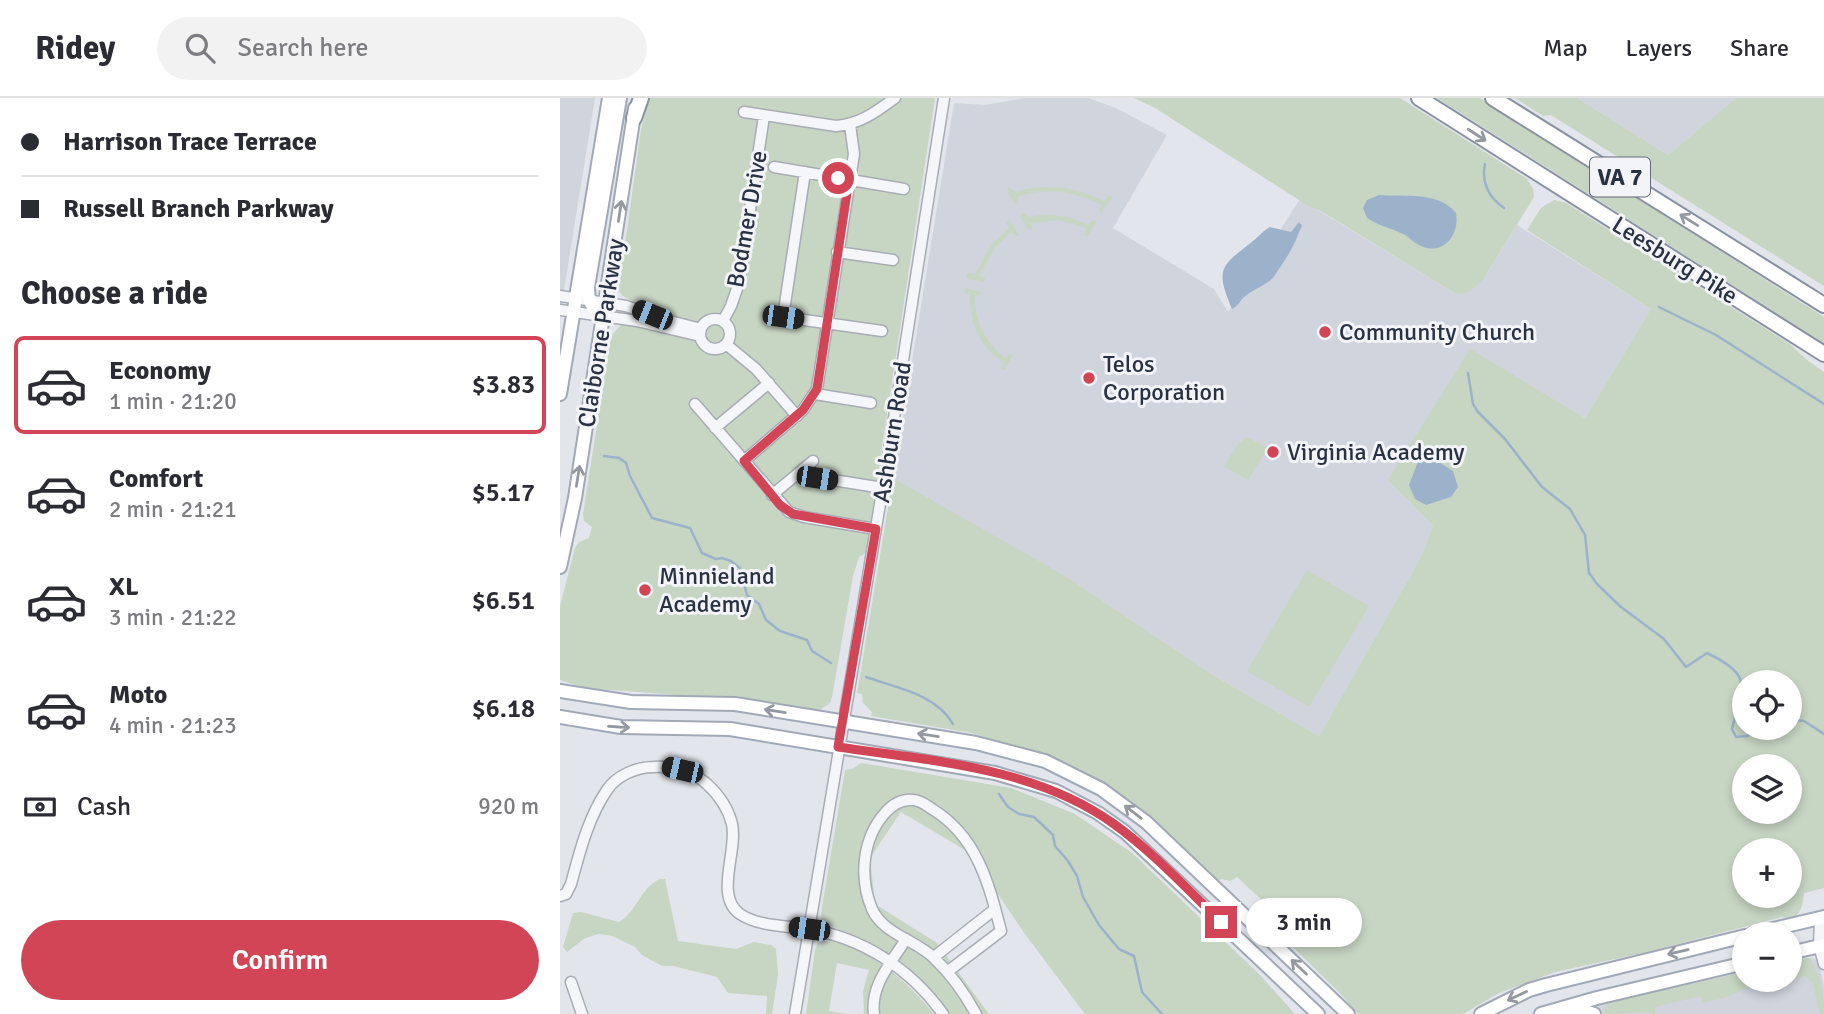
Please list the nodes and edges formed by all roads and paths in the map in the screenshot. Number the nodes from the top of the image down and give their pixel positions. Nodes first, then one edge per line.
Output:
1 (609, 98) edge
2 (620, 98) edge
3 (639, 98) edge
4 (895, 98) edge
5 (944, 98) edge
6 (1419, 98) edge
7 (1493, 98) edge
8 (744, 112) dead end
9 (764, 116) junction
10 (634, 118) joint
11 (849, 125) junction
12 (774, 167) dead end
13 (805, 172) junction
14 (849, 180) junction
15 (904, 189) dead end
16 (837, 252) junction
17 (1747, 256) junction
18 (893, 260) dead end
19 (560, 296) edge
20 (1824, 296) edge
21 (574, 298) junction
22 (588, 300) junction
23 (1824, 305) edge
24 (605, 309) junction
25 (566, 311) edge
26 (769, 315) dead end
27 (783, 317) junction
28 (1767, 319) junction
29 (723, 321) junction
30 (827, 323) junction
31 (882, 331) dead end
32 (701, 333) junction
33 (727, 345) junction
34 (1824, 354) edge
35 (1824, 362) edge
36 (769, 383) junction
37 (560, 394) edge
38 (815, 394) junction
39 (871, 402) dead end
40 (695, 404) dead end
41 (797, 416) junction
42 (715, 428) junction
43 (744, 461) junction
44 (813, 461) dead end
45 (803, 469) junction
46 (883, 488) junction
47 (772, 495) junction
48 (876, 529) junction
49 (560, 567) edge
50 (560, 691) edge
51 (560, 717) edge
52 (843, 722) junction
53 (838, 747) junction
54 (560, 897) edge
55 (995, 909) junction
56 (1823, 921) edge
57 (1802, 925) edge
58 (809, 929) junction
59 (906, 939) junction
60 (1732, 939) edge
61 (1822, 945) edge
62 (1802, 950) edge
63 (933, 957) junction
64 (891, 963) junction
65 (1824, 964) edge
66 (1732, 966) edge
67 (947, 972) junction
68 (571, 982) dead end
69 (1612, 994) junction
70 (582, 1014) edge
71 (795, 1014) edge
72 (874, 1014) edge
73 (943, 1014) edge
74 (976, 1014) edge
75 (1318, 1014) edge
76 (1348, 1014) edge
77 (1481, 1014) edge
78 (1541, 1014) edge
79 (1556, 1014) edge
80 (1594, 1014) edge
81 (1601, 1014) edge

1 - 21 main road, Claiborne Parkway
2 - 22 main road
3 - 10 highway
4 - 11 street
5 - 46 street, Ashburn Road
6 -> 28 highway, Leesburg Pike / VA 7
17 -> 7 highway, Leesburg Pike / VA 7
8 - 9 street
9 - 11 street
9 - 29 street, Bodmer Drive
24 -> 10 main road, Claiborne Parkway
11 - 14 street
12 - 13 street
13 - 14 street
13 - 27 street
14 - 15 street
14 - 16 street
16 - 18 street
16 - 30 street
17 - 20 highway
17 - 23 highway, Leesburg Pike / VA 7
19 - 21 street
21 - 22 street
21 - 25 main road, Claiborne Parkway
22 - 24 main road
24 - 25 street
24 - 32 street
49 -> 24 main road, Claiborne Parkway
25 - 37 main road, Claiborne Parkway
26 - 27 street
27 - 30 street
28 - 34 highway, Leesburg Pike / VA 7
28 - 35 highway
29 - 32 street
29 - 33 street
30 - 31 street
30 - 38 street
32 - 33 street
33 - 36 street
36 - 41 street
36 - 42 street
38 - 39 street
38 - 41 street
40 - 42 street
41 - 43 street
42 - 43 street
43 - 47 street
44 - 45 street
45 - 46 street
45 - 47 street
46 - 48 street, Ashburn Road
47 - 48 street
48 - 52 street, Ashburn Road
52 -> 50 main road
51 -> 53 main road
52 - 53 street, Ashburn Road
76 -> 52 main road
53 - 58 street, Ashburn Road
53 - 75 main road
54 - 58 street
55 - 59 street
55 - 63 street
55 - 67 street
56 - 57 main road
56 - 61 street
58 - 64 street
58 - 71 street, Ashburn Road
59 - 63 street
59 - 64 street
60 -> 77 main road
61 - 62 main road
61 - 65 street
63 - 67 street
64 - 72 street
64 - 73 street
66 - 69 main road
67 - 74 street
68 - 70 street
69 - 78 main road
69 - 81 main road
79 - 80 main road

